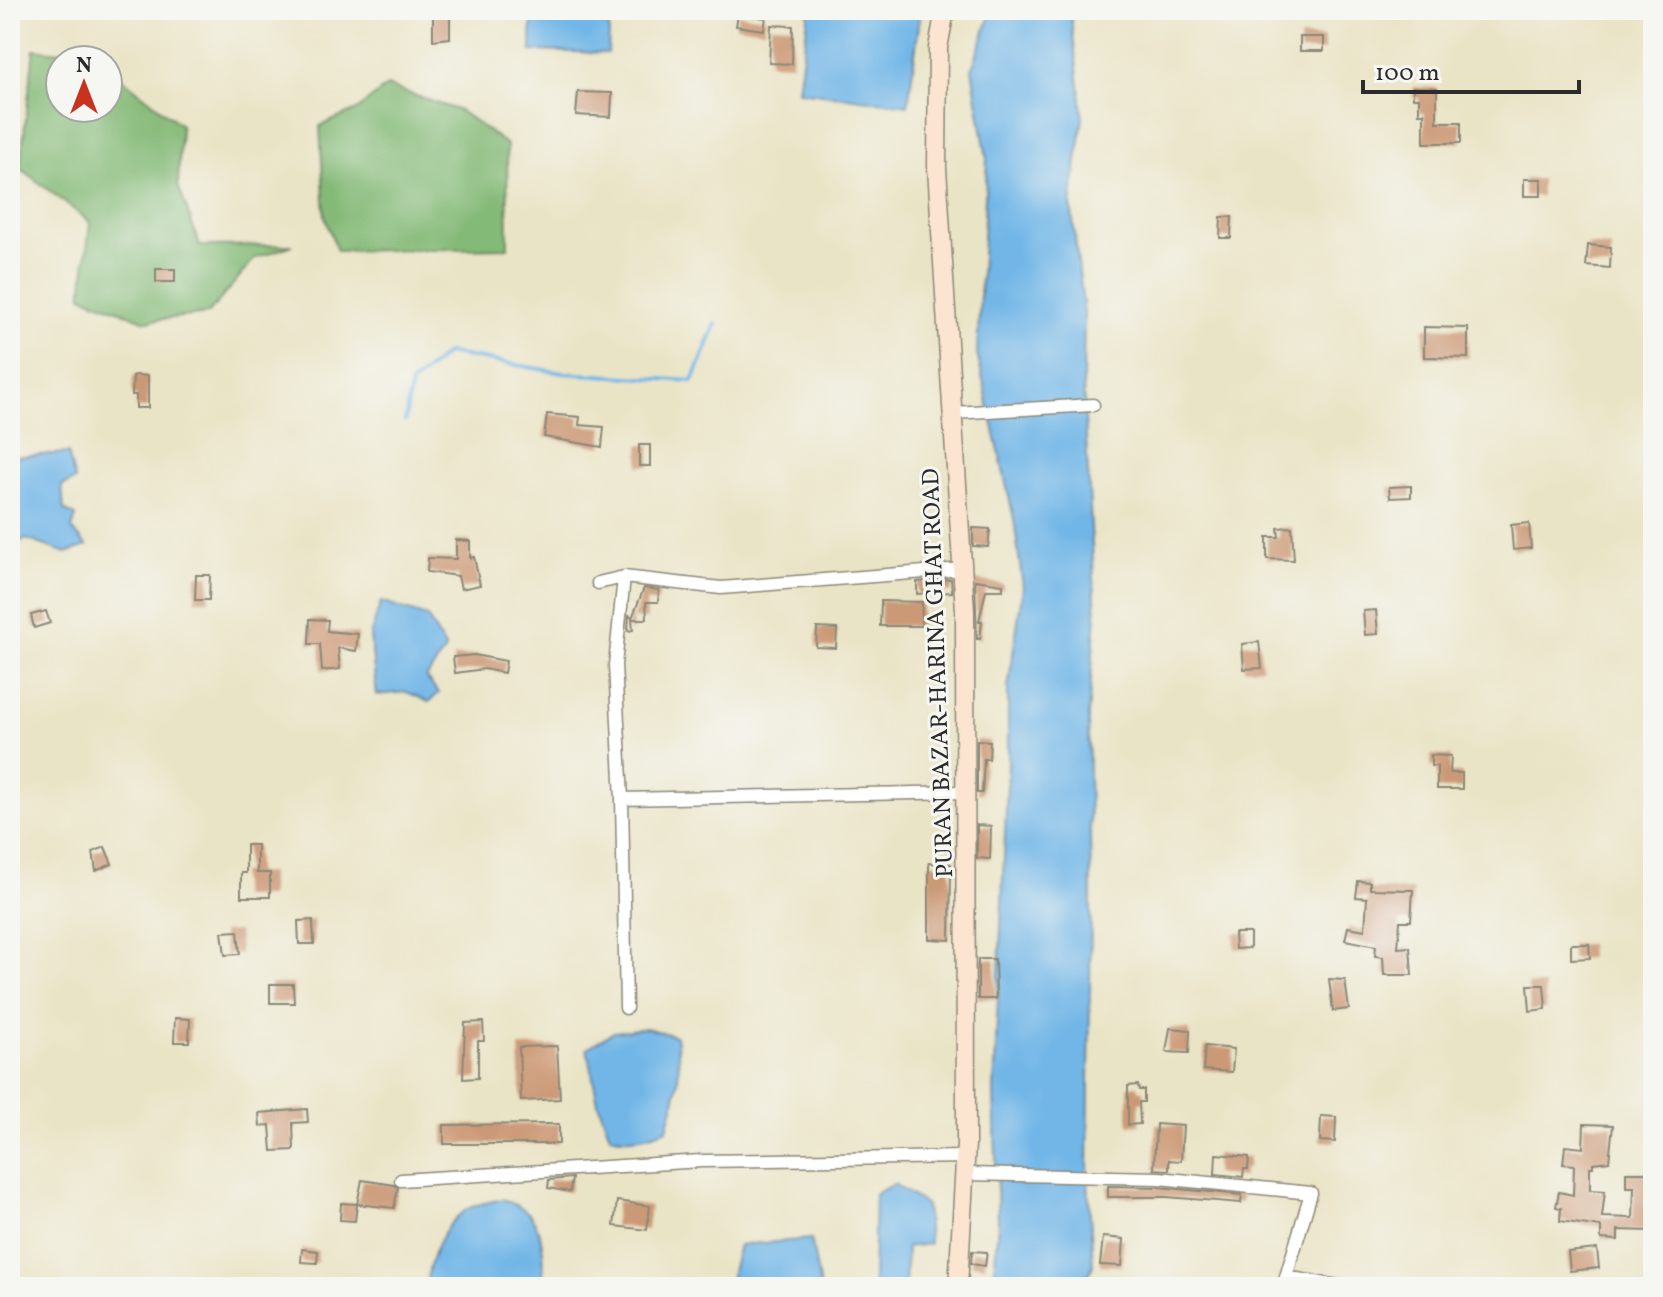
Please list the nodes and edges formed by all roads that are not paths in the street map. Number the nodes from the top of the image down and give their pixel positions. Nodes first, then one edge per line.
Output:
1 (945, 10) edge
2 (1093, 405) dead end
3 (953, 413) junction
4 (963, 569) junction
5 (624, 577) junction
6 (598, 583) dead end
7 (965, 792) junction
8 (622, 799) junction
9 (626, 1008) dead end
10 (965, 1166) junction
11 (401, 1180) dead end
12 (958, 1287) edge
13 (1343, 1287) edge

1 - 3 main road, PURAN BAZAR-HARINA GHAT ROAD
2 - 3 street
3 - 4 main road, PURAN BAZAR-HARINA GHAT ROAD
4 - 5 street
4 - 7 main road, PURAN BAZAR-HARINA GHAT ROAD
5 - 6 street
5 - 8 street
7 - 8 street
7 - 10 main road, PURAN BAZAR-HARINA GHAT ROAD
8 - 9 street
10 - 11 street
10 - 12 main road, PURAN BAZAR-HARINA GHAT ROAD
10 - 13 street

